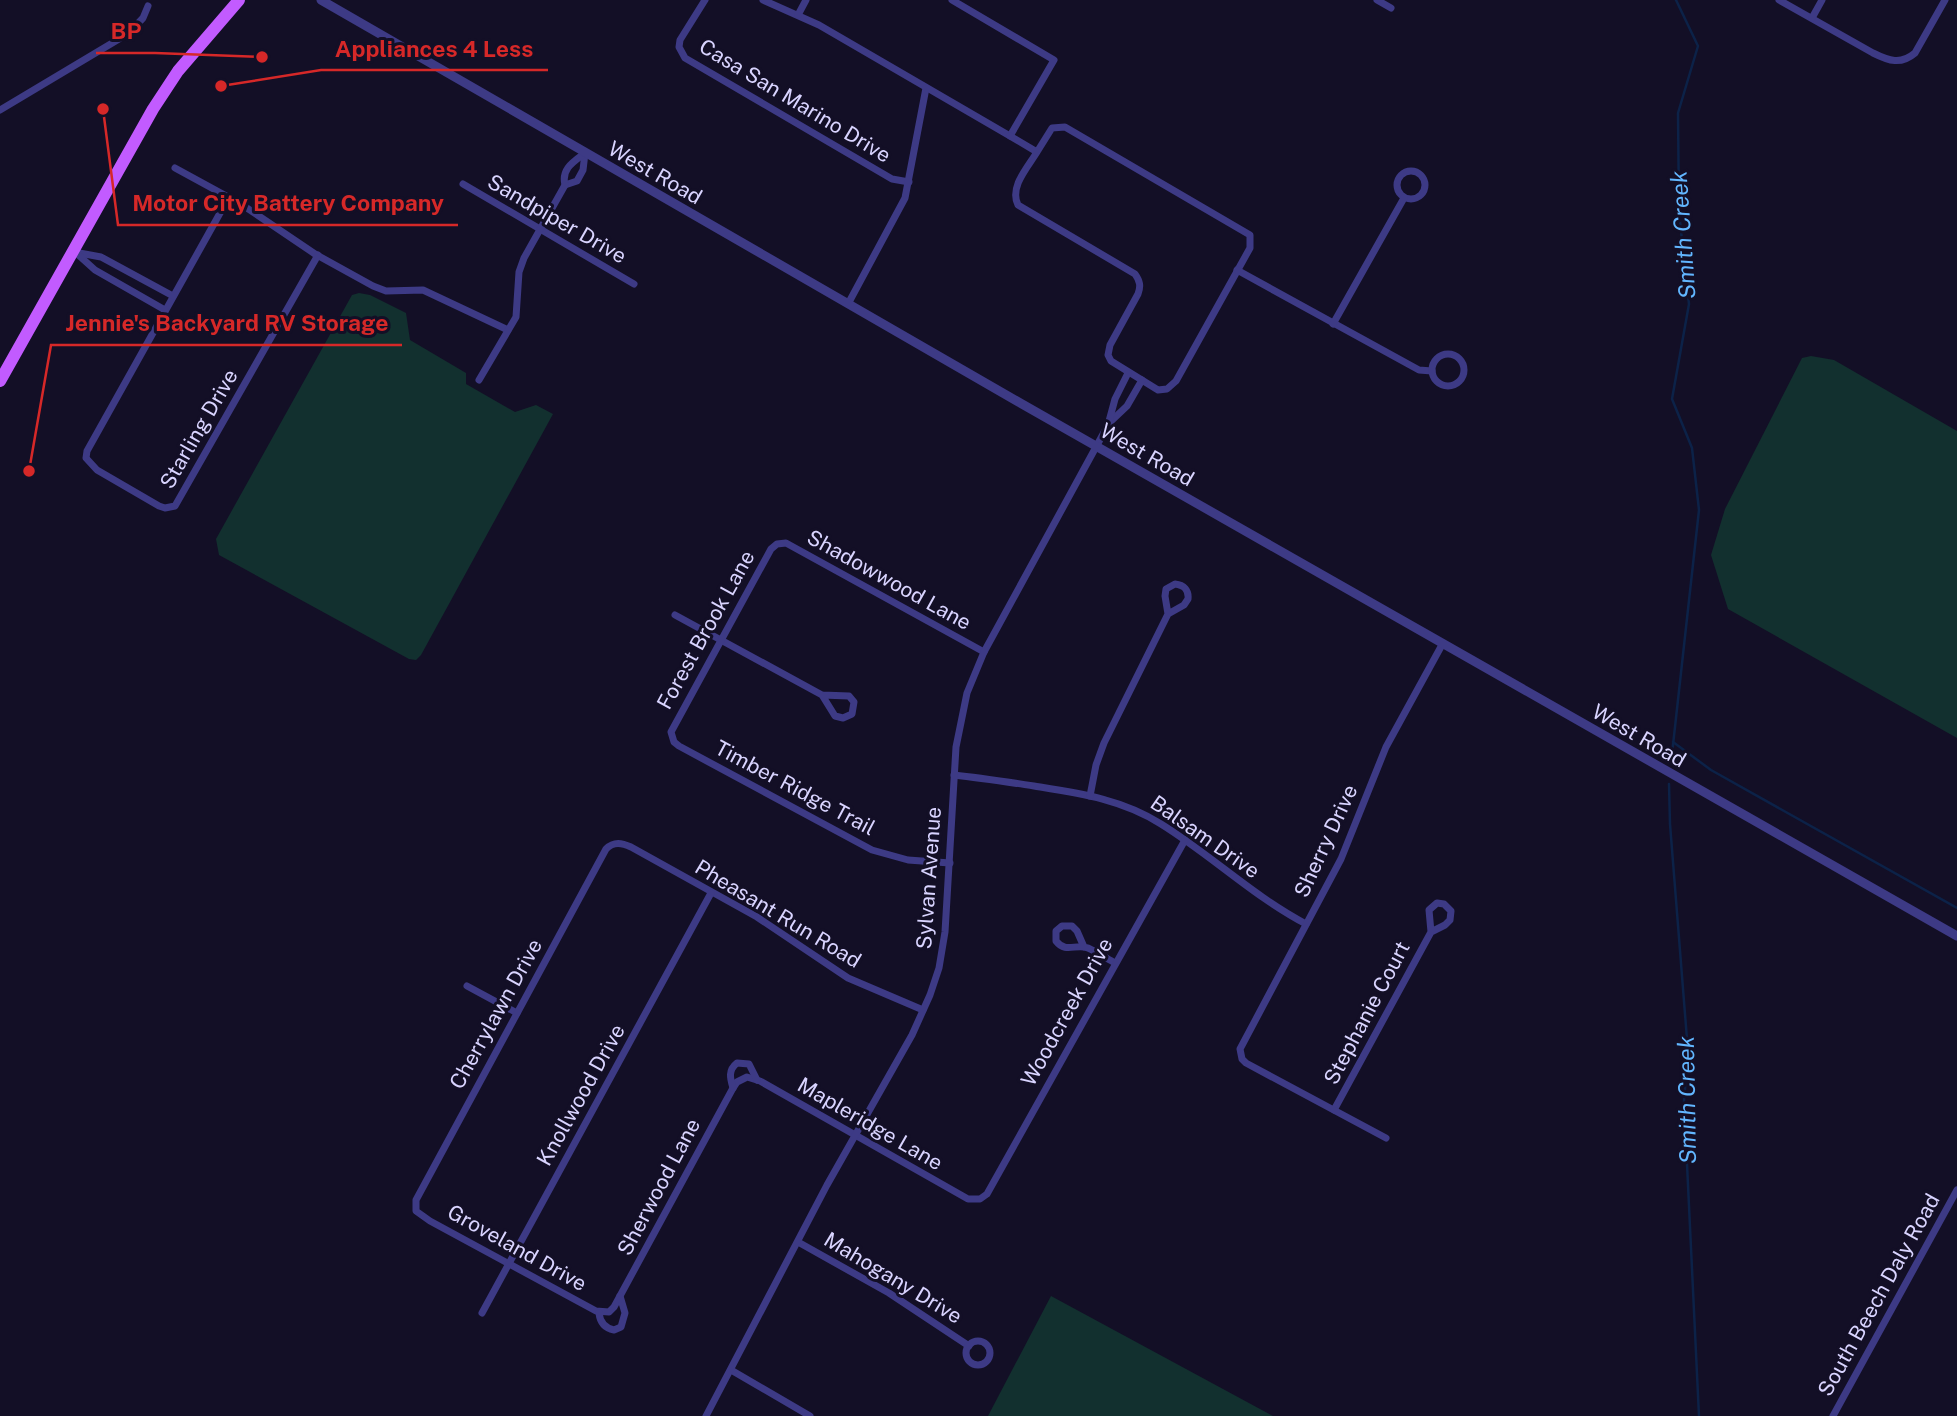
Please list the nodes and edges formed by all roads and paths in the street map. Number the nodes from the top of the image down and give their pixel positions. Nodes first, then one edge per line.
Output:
1 (239, 0) edge
2 (321, 0) edge
3 (705, 0) edge
4 (763, 0) edge
5 (806, 0) edge
6 (953, 0) edge
7 (1377, 0) edge
8 (1779, 0) edge
9 (1822, 0) edge
10 (1945, 0) edge
11 (148, 6) dead end
12 (1391, 8) dead end
13 (798, 15) junction
14 (1812, 18) junction
15 (926, 88) junction
16 (0, 110) edge
17 (1010, 136) junction
18 (1037, 152) junction
19 (585, 153) junction
20 (175, 168) dead end
21 (909, 183) junction
22 (463, 184) dead end
23 (565, 185) junction
24 (229, 197) junction
25 (1404, 198) junction
26 (540, 230) junction
27 (74, 252) junction
28 (318, 255) junction
29 (1237, 270) junction
30 (634, 284) dead end
31 (173, 296) junction
32 (848, 304) junction
33 (165, 310) junction
34 (1333, 324) junction
35 (508, 330) junction
36 (1432, 371) junction
37 (1128, 373) junction
38 (480, 380) dead end
39 (1142, 380) junction
40 (0, 381) edge
41 (1108, 425) junction
42 (1097, 445) junction
43 (777, 544) joint
44 (1168, 614) dead end
45 (676, 615) dead end
46 (721, 640) junction
47 (1443, 643) junction
48 (984, 652) junction
49 (822, 695) junction
50 (671, 737) joint
51 (954, 775) junction
52 (1090, 796) junction
53 (1185, 840) junction
54 (617, 843) joint
55 (950, 863) junction
56 (711, 892) junction
57 (1306, 924) junction
58 (1431, 932) dead end
59 (1957, 936) edge
60 (1084, 947) dead end
61 (1115, 963) junction
62 (467, 986) dead end
63 (923, 1010) junction
64 (517, 1013) junction
65 (744, 1077) joint
66 (757, 1080) junction
67 (733, 1088) junction
68 (1334, 1111) junction
69 (856, 1135) junction
70 (1386, 1138) dead end
71 (1957, 1190) edge
72 (980, 1199) joint
73 (415, 1208) joint
74 (799, 1242) junction
75 (509, 1264) junction
76 (620, 1296) junction
77 (603, 1313) junction
78 (482, 1314) dead end
79 (969, 1346) dead end
80 (731, 1370) junction
81 (706, 1416) edge
82 (810, 1416) edge
83 (1833, 1416) edge

1 - 27 main road
2 - 19 street, West Road
3 - 21 street, Casa San Marino Drive
4 - 13 street
5 - 13 street
6 - 17 street
7 - 12 street
8 - 14 street
9 - 14 street
10 - 14 street
11 - 16 street
13 - 15 street
15 - 17 street
15 - 21 street, Casa San Marino Drive
17 - 18 street
18 - 29 street
18 - 37 street
19 - 23 street
19 - 23 street
19 - 32 street, West Road
20 - 24 street
21 - 32 street, Casa San Marino Drive
22 - 26 street, Sandpiper Drive
23 - 26 street
24 - 28 street
24 - 31 street
25 - 25 street
25 - 34 street
26 - 30 street, Sandpiper Drive
26 - 35 street
27 - 31 street
27 - 33 street
27 - 40 main road
28 - 33 street, Starling Drive
28 - 35 street
29 - 34 street
29 - 39 street
31 - 33 street
32 - 42 street, West Road
34 - 36 street
35 - 38 street
36 - 36 street
37 - 39 street
37 - 41 street
39 - 41 street
41 - 42 street, Sylvan Avenue
42 - 47 street, West Road
42 - 48 street, Sylvan Avenue
43 - 46 street, Forest Brook Lane
43 - 48 street, Shadowwood Lane
44 - 52 street
45 - 46 street
46 - 49 street
46 - 50 street, Forest Brook Lane
47 - 57 street, Sherry Drive
47 - 59 street, West Road
48 - 51 street, Sylvan Avenue
49 - 49 street
50 - 55 street, Timber Ridge Trail
51 - 52 street, Balsam Drive
51 - 55 street, Sylvan Avenue
52 - 53 street, Balsam Drive
53 - 57 street, Balsam Drive
53 - 61 street, Woodcreek Drive
54 - 56 street, Pheasant Run Road
54 - 64 street, Cherrylawn Drive
55 - 63 street, Sylvan Avenue
56 - 63 street, Pheasant Run Road
56 - 75 street, Knollwood Drive
57 - 68 street, Sherry Drive
58 - 68 street, Stephanie Court
60 - 61 street
61 - 72 street, Woodcreek Drive
62 - 64 street
63 - 69 street, Sylvan Avenue
64 - 73 street, Cherrylawn Drive
65 - 66 street, Mapleridge Lane
65 - 67 street, Sherwood Lane
66 - 67 street
66 - 69 street, Mapleridge Lane
67 - 76 street, Sherwood Lane
68 - 70 street
69 - 72 street, Mapleridge Lane
69 - 74 street, Sylvan Avenue
71 - 83 street, South Beech Daly Road
73 - 75 street, Groveland Drive
74 - 79 street, Mahogany Drive
74 - 80 street, Sylvan Avenue
75 - 77 street, Groveland Drive
75 - 78 street, Knollwood Drive
76 - 77 street, Sherwood Lane
76 - 77 street, Groveland Drive
80 - 81 street, Sylvan Avenue
80 - 82 street

